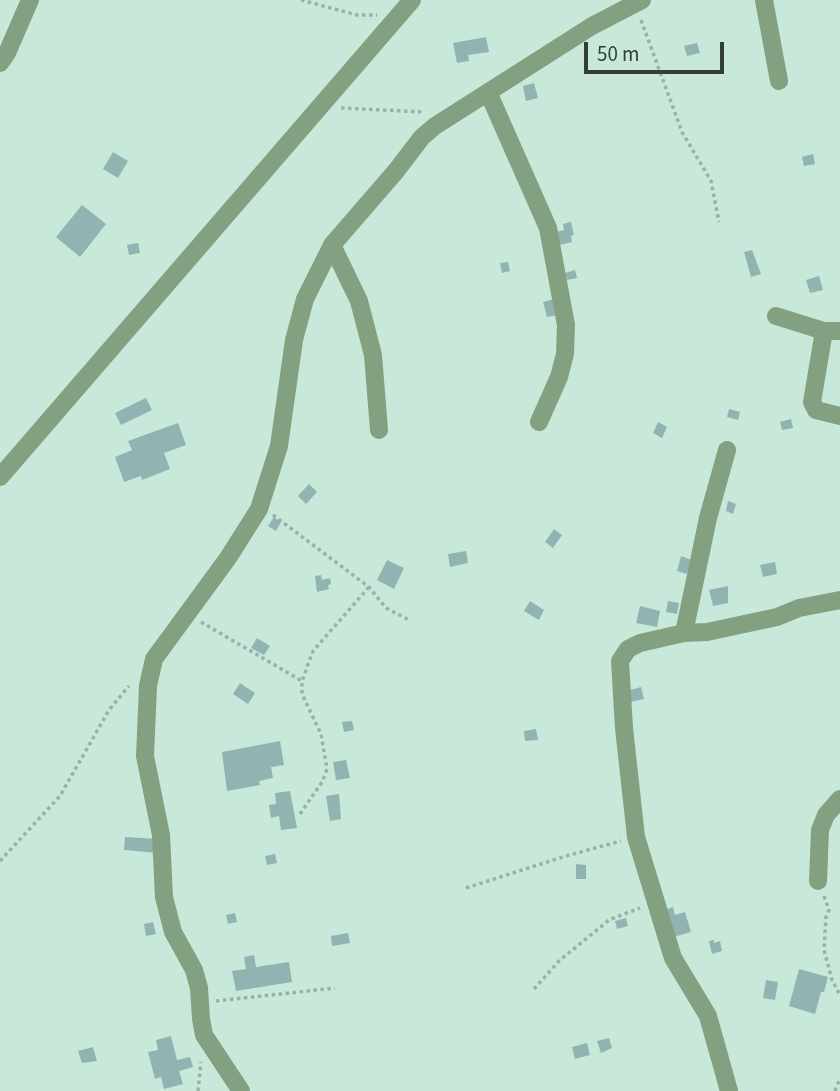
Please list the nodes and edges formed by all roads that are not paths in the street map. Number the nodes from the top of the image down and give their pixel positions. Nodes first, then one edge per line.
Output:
1 (30, 0) edge
2 (764, 0) edge
3 (638, 1) edge
4 (407, 5) edge
5 (0, 63) edge
6 (779, 81) dead end
7 (488, 92) junction
8 (332, 245) junction
9 (776, 316) dead end
10 (832, 331) edge
11 (840, 416) edge
12 (539, 422) dead end
13 (379, 430) dead end
14 (727, 450) dead end
15 (0, 477) edge
16 (840, 600) edge
17 (684, 633) junction
18 (840, 799) edge
19 (818, 881) road end
20 (241, 1091) edge
21 (729, 1091) edge

1 - 5 street
2 - 6 street
3 - 7 street
4 - 15 street
7 - 8 street
7 - 12 street
8 - 13 street
8 - 20 street
9 - 10 street
10 - 11 street
14 - 17 street
16 - 17 street
17 - 21 street
18 - 19 street

